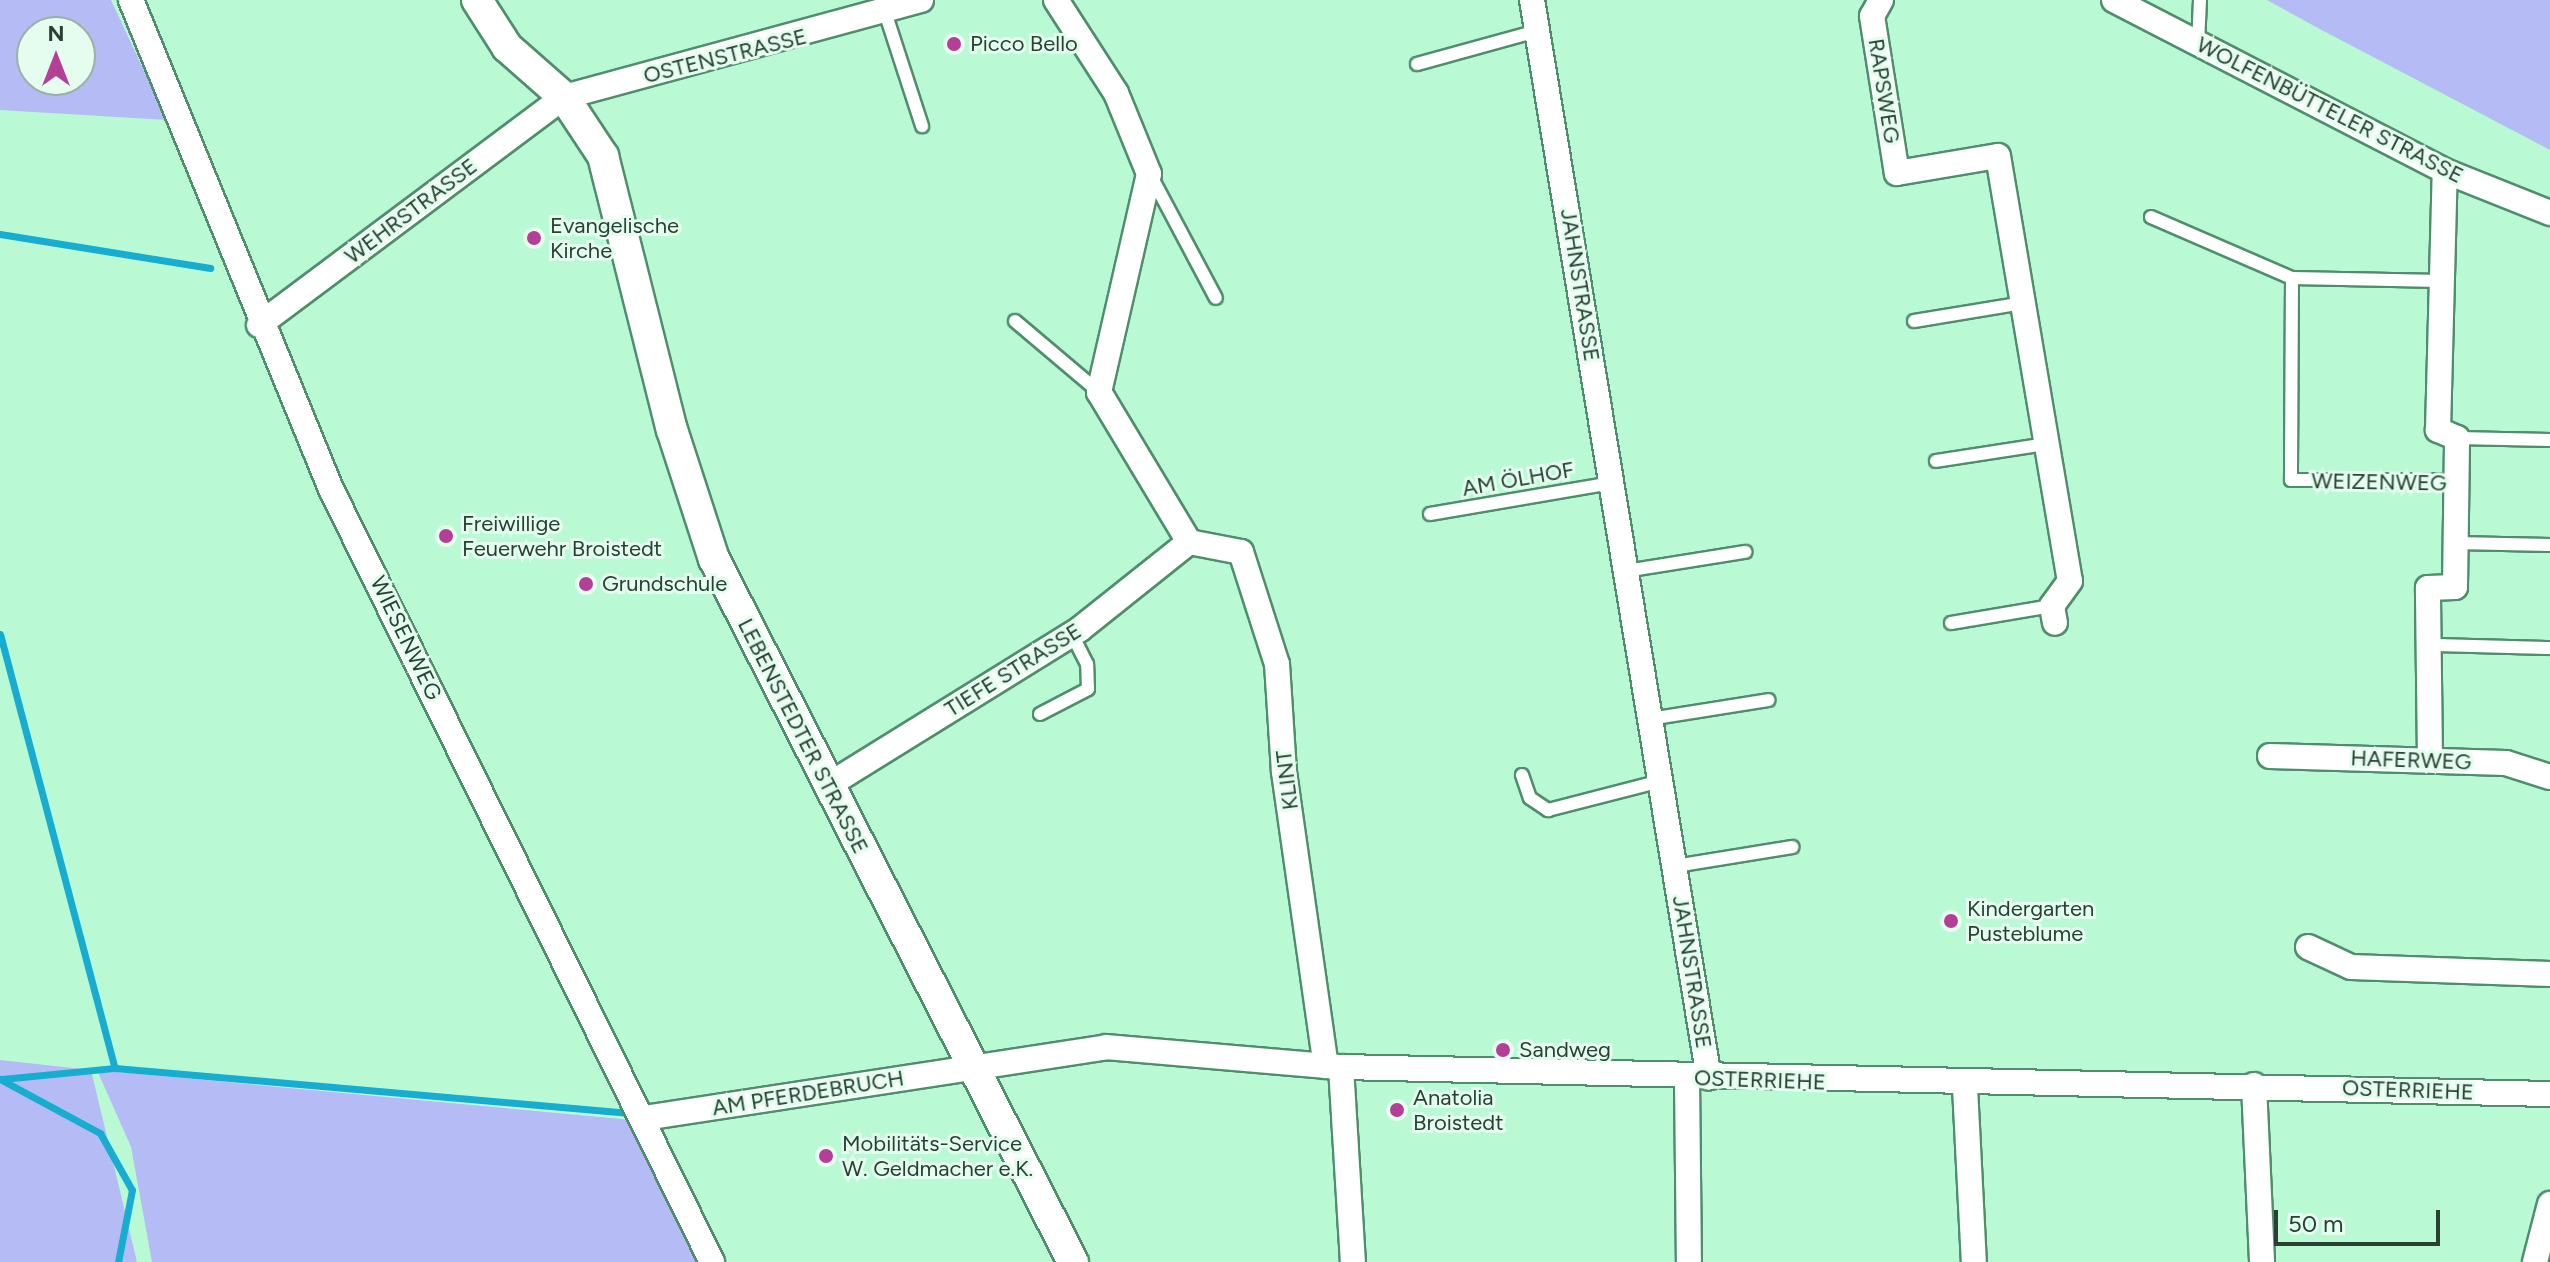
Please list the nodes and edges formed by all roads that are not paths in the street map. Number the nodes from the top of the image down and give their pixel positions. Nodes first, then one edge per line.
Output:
1 (131, 0) edge
2 (477, 0) edge
3 (921, 0) edge
4 (1056, 0) edge
5 (1532, 0) edge
6 (1881, 0) edge
7 (2114, 0) edge
8 (2200, 0) edge
9 (882, 7) edge
10 (1537, 31) junction
11 (2198, 44) junction
12 (1417, 64) dead end
13 (564, 97) junction
14 (922, 126) dead end
15 (2445, 171) junction
16 (1149, 174) junction
17 (2550, 213) edge
18 (2151, 217) dead end
19 (2292, 278) junction
20 (2442, 281) junction
21 (1216, 298) dead end
22 (2023, 303) junction
23 (1015, 321) dead end
24 (1914, 321) dead end
25 (259, 325) junction
26 (1099, 392) junction
27 (2457, 438) junction
28 (2550, 440) edge
29 (2046, 444) junction
30 (1936, 461) dead end
31 (2456, 480) junction
32 (1612, 483) junction
33 (1430, 514) dead end
34 (1189, 542) junction
35 (2456, 543) junction
36 (2550, 545) edge
37 (1745, 552) dead end
38 (1626, 571) junction
39 (2053, 614) joint
40 (1951, 623) dead end
41 (1072, 634) junction
42 (2433, 645) junction
43 (2550, 648) edge
44 (1768, 700) dead end
45 (1040, 714) dead end
46 (1650, 719) junction
47 (2270, 756) dead end
48 (2430, 760) junction
49 (1522, 775) dead end
50 (2550, 777) edge
51 (1661, 781) junction
52 (827, 786) junction
53 (1792, 847) dead end
54 (1675, 866) junction
55 (2308, 947) dead end
56 (2550, 974) edge
57 (1334, 1066) junction
58 (973, 1067) junction
59 (1698, 1078) junction
60 (2254, 1085) junction
61 (1965, 1087) junction
62 (2550, 1094) edge
63 (644, 1118) junction
64 (2550, 1204) edge
65 (712, 1262) edge
66 (1073, 1262) edge
67 (1353, 1262) edge
68 (1689, 1262) edge
69 (1974, 1262) edge
70 (2262, 1262) edge
71 (2535, 1262) edge

1 - 25 street, WIESENWEG
2 - 13 street, LEBENSTEDTER STRASSE
3 - 9 street, OSTENSTRASSE
4 - 16 street
5 - 10 street, JAHNSTRASSE
6 - 22 street, RAPSWEG
7 - 11 street, WOLFENBÜTTELER STRASSE
8 - 11 lane
9 - 13 street, OSTENSTRASSE
9 - 14 lane
10 - 12 lane
10 - 32 street, JAHNSTRASSE
11 - 15 street, WOLFENBÜTTELER STRASSE
13 - 25 street, WEHRSTRASSE
13 - 52 street, LEBENSTEDTER STRASSE
15 - 17 street, WOLFENBÜTTELER STRASSE
15 - 20 street
16 - 21 lane
16 - 26 street
18 - 19 lane
19 - 20 lane
19 - 31 lane, WEIZENWEG
20 - 27 street
22 - 24 lane
22 - 29 street, RAPSWEG
23 - 26 lane
25 - 63 street, WIESENWEG
26 - 34 street
27 - 28 lane
27 - 31 street
29 - 30 lane
29 - 39 street, RAPSWEG
31 - 35 street, WEIZENWEG
32 - 33 lane, AM ÖLHOF
32 - 38 street, JAHNSTRASSE
34 - 41 street, TIEFE STRASSE
34 - 57 street, KLINT
35 - 36 lane
35 - 42 street, WEIZENWEG
37 - 38 lane
38 - 46 street, JAHNSTRASSE
39 - 40 lane, RAPSWEG
41 - 45 lane
41 - 52 street, TIEFE STRASSE
42 - 43 lane
42 - 48 street, WEIZENWEG
44 - 46 lane
46 - 51 street, JAHNSTRASSE
47 - 48 street, HAFERWEG
48 - 50 street, HAFERWEG
49 - 51 lane
51 - 54 street, JAHNSTRASSE
52 - 58 street, LEBENSTEDTER STRASSE
53 - 54 lane, JAHNSTRASSE
54 - 59 street, JAHNSTRASSE
55 - 56 street
57 - 58 street, OSTERRIEHE
57 - 59 street, OSTERRIEHE
57 - 67 street
58 - 63 street, AM PFERDEBRUCH
58 - 66 street, LEBENSTEDTER STRASSE
59 - 61 street, OSTERRIEHE
59 - 68 street, JAHNSTRASSE
60 - 61 street, OSTERRIEHE
60 - 62 street, OSTERRIEHE
60 - 70 street
61 - 69 street
63 - 65 street, WIESENWEG
64 - 71 street

